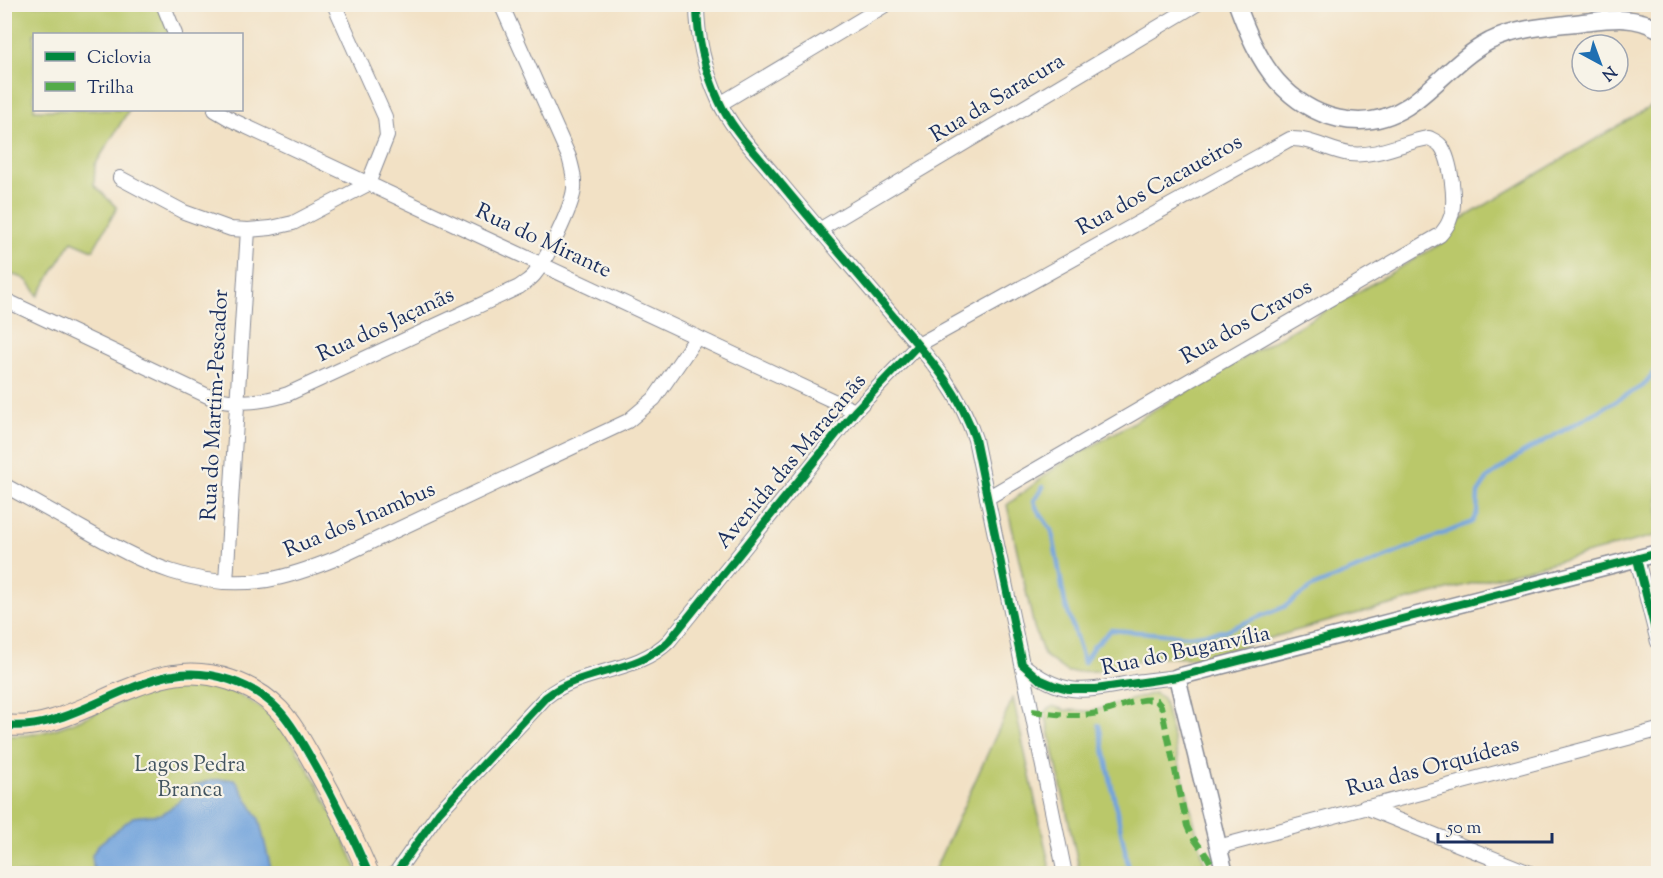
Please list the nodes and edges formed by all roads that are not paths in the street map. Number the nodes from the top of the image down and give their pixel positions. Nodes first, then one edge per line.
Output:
1 (163, 4) edge
2 (334, 4) edge
3 (501, 4) edge
4 (697, 4) edge
5 (887, 4) edge
6 (1197, 4) edge
7 (1237, 4) edge
8 (1659, 29) edge
9 (175, 33) edge
10 (720, 104) junction
11 (217, 111) edge
12 (1436, 141) joint
13 (120, 178) dead end
14 (368, 184) junction
15 (819, 230) junction
16 (248, 231) junction
17 (542, 264) junction
18 (5, 300) edge
19 (697, 337) junction
20 (918, 345) junction
21 (238, 402) junction
22 (855, 411) junction
23 (4, 485) edge
24 (987, 498) junction
25 (1659, 553) edge
26 (1637, 559) junction
27 (226, 582) junction
28 (1659, 642) edge
29 (1022, 664) junction
30 (1177, 677) junction
31 (4, 725) edge
32 (1659, 729) edge
33 (1365, 807) junction
34 (1218, 847) junction
35 (369, 873) edge
36 (395, 873) edge
37 (1065, 873) edge
38 (1225, 873) edge
39 (1532, 873) edge

1 - 9 street
2 - 14 street
3 - 17 street, Rua dos Jaçanãs
4 - 10 street
5 - 10 street
6 - 15 street, Rua da Saracura
7 - 8 street
10 - 15 street
11 - 14 street, Rua do Mirante
12 - 20 street, Rua dos Cacaueiros
12 - 24 street, Rua dos Cravos
13 - 16 street
14 - 16 street
14 - 17 street, Rua do Mirante
15 - 20 street
16 - 21 street, Rua do Martim-Pescador
17 - 19 street, Rua do Mirante
17 - 21 street, Rua dos Jaçanãs
18 - 21 street, Rua dos Jaçanãs
19 - 22 street, Rua do Mirante
19 - 27 street, Rua dos Inambus
20 - 22 street, Avenida das Maracanãs
20 - 24 street
21 - 27 street, Rua do Martim-Pescador
22 - 36 street, Avenida das Maracanãs
23 - 27 street, Rua dos Inambus
24 - 29 street
25 - 26 street, Rua do Buganvília
26 - 28 street
26 - 30 street, Rua do Buganvília
29 - 30 street, Rua do Buganvília
29 - 37 street
30 - 34 street
31 - 35 main road
32 - 33 street, Rua das Orquídeas
33 - 34 street, Rua das Orquídeas
33 - 39 street
34 - 38 street

